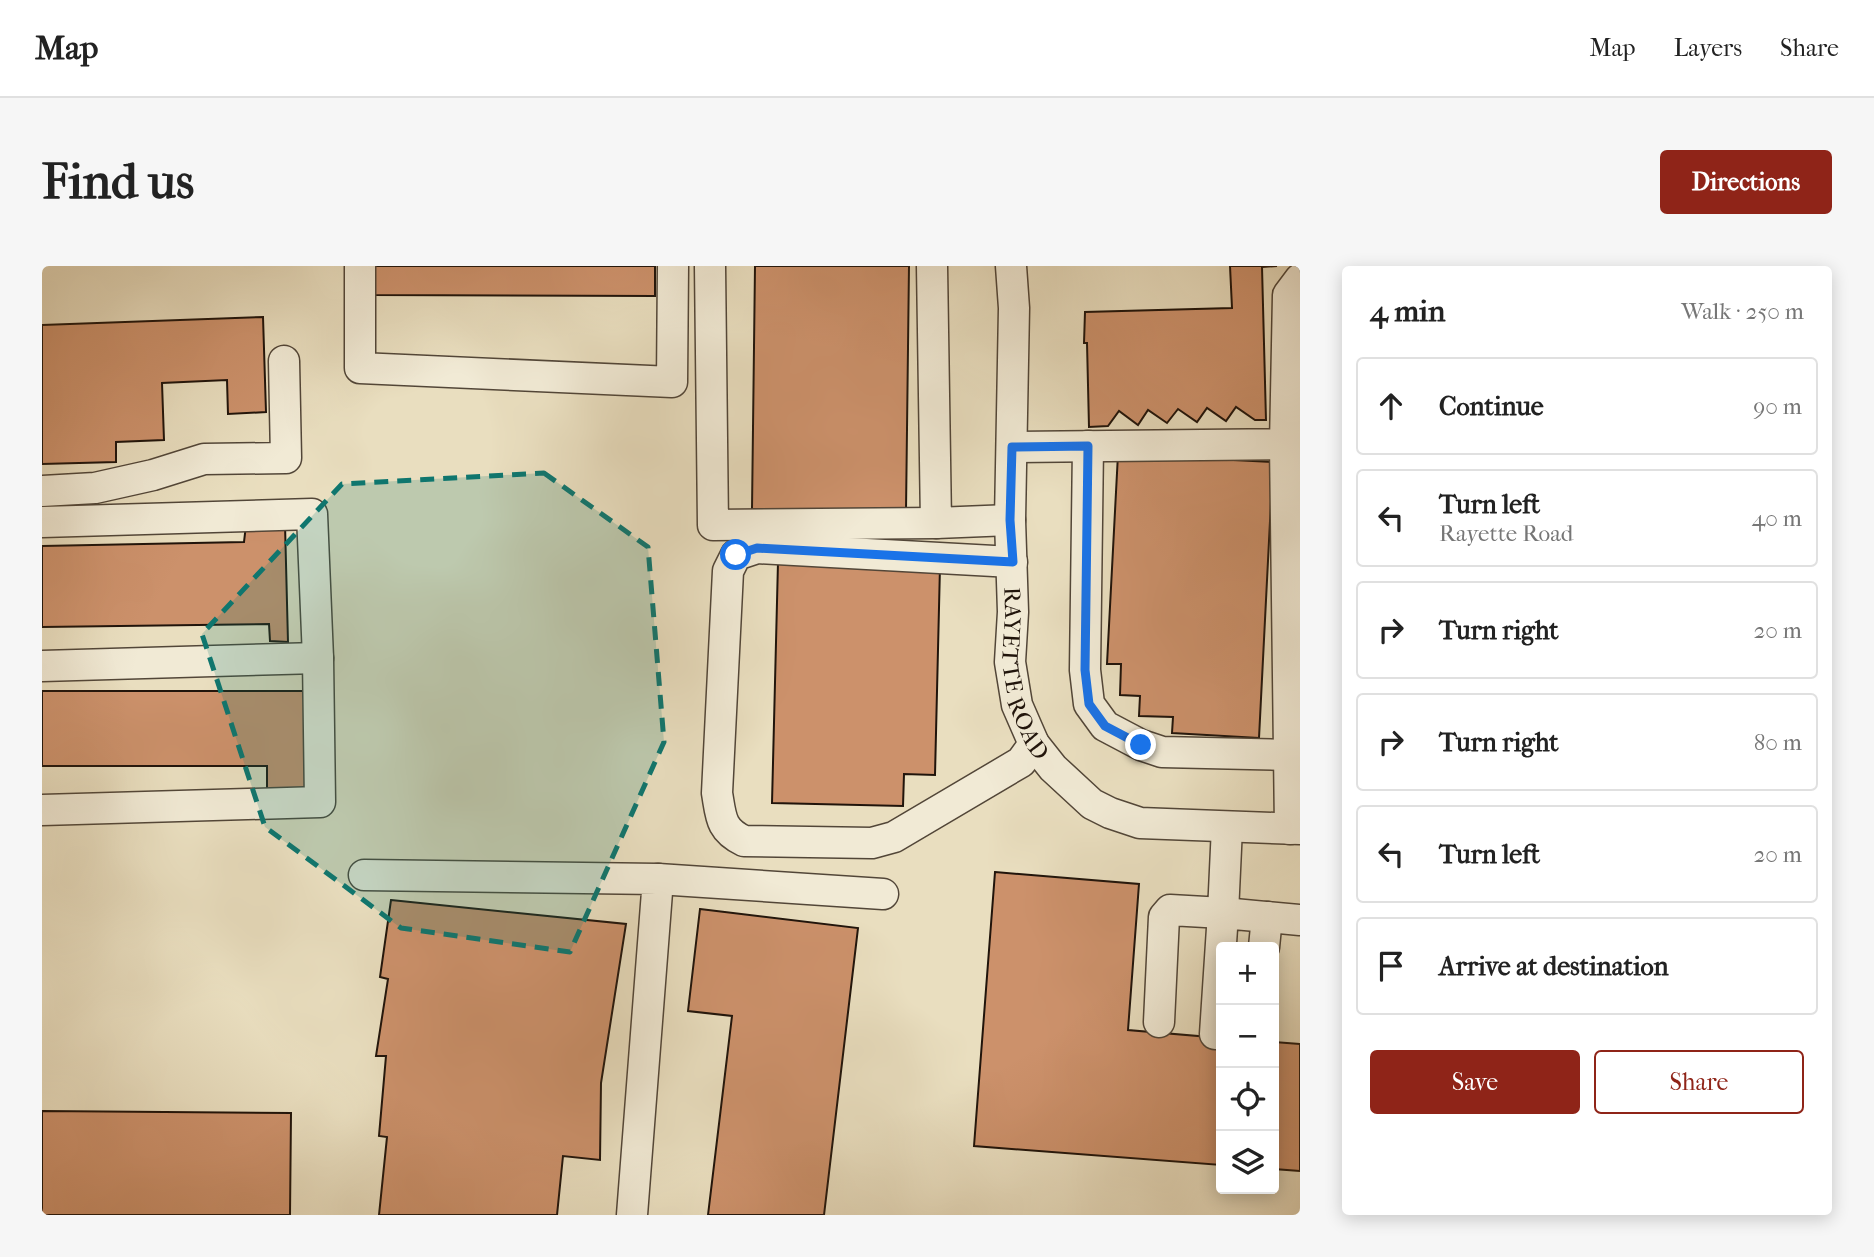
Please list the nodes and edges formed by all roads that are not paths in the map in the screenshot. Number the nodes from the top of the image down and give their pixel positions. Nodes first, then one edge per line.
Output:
1 (360, 266) edge
2 (673, 266) edge
3 (710, 266) edge
4 (932, 266) edge
5 (1011, 266) edge
6 (1300, 279) edge
7 (284, 361) dead end
8 (1285, 444) junction
9 (1088, 446) junction
10 (1012, 447) junction
11 (42, 491) edge
12 (1010, 520) junction
13 (42, 522) edge
14 (1293, 522) edge
15 (936, 523) junction
16 (1013, 562) junction
17 (318, 658) junction
18 (42, 666) edge
19 (1034, 744) junction
20 (1289, 755) junction
21 (42, 810) edge
22 (1227, 827) junction
23 (1295, 829) edge
24 (364, 875) dead end
25 (658, 879) junction
26 (883, 894) dead end
27 (1223, 914) junction
28 (1267, 917) junction
29 (1300, 920) edge
30 (1264, 942) edge
31 (1217, 1005) edge
32 (1159, 1023) dead end
33 (632, 1215) edge

1 - 2 street
3 - 15 street
4 - 15 street
5 - 10 street, RAYETTE ROAD
6 - 8 street
7 - 11 street
8 - 9 street
8 - 14 street
9 - 10 street
9 - 20 street
10 - 12 street, RAYETTE ROAD
12 - 15 street
12 - 16 street, RAYETTE ROAD
13 - 17 street
14 - 20 street
16 - 19 street, RAYETTE ROAD
16 - 19 street
17 - 18 street
17 - 21 street
19 - 22 street, RAYETTE ROAD
20 - 23 street
22 - 23 street, RAYETTE ROAD
22 - 27 street
24 - 25 street
25 - 26 street
25 - 33 street
27 - 28 street
27 - 31 street
27 - 32 street
28 - 29 street
28 - 30 street

